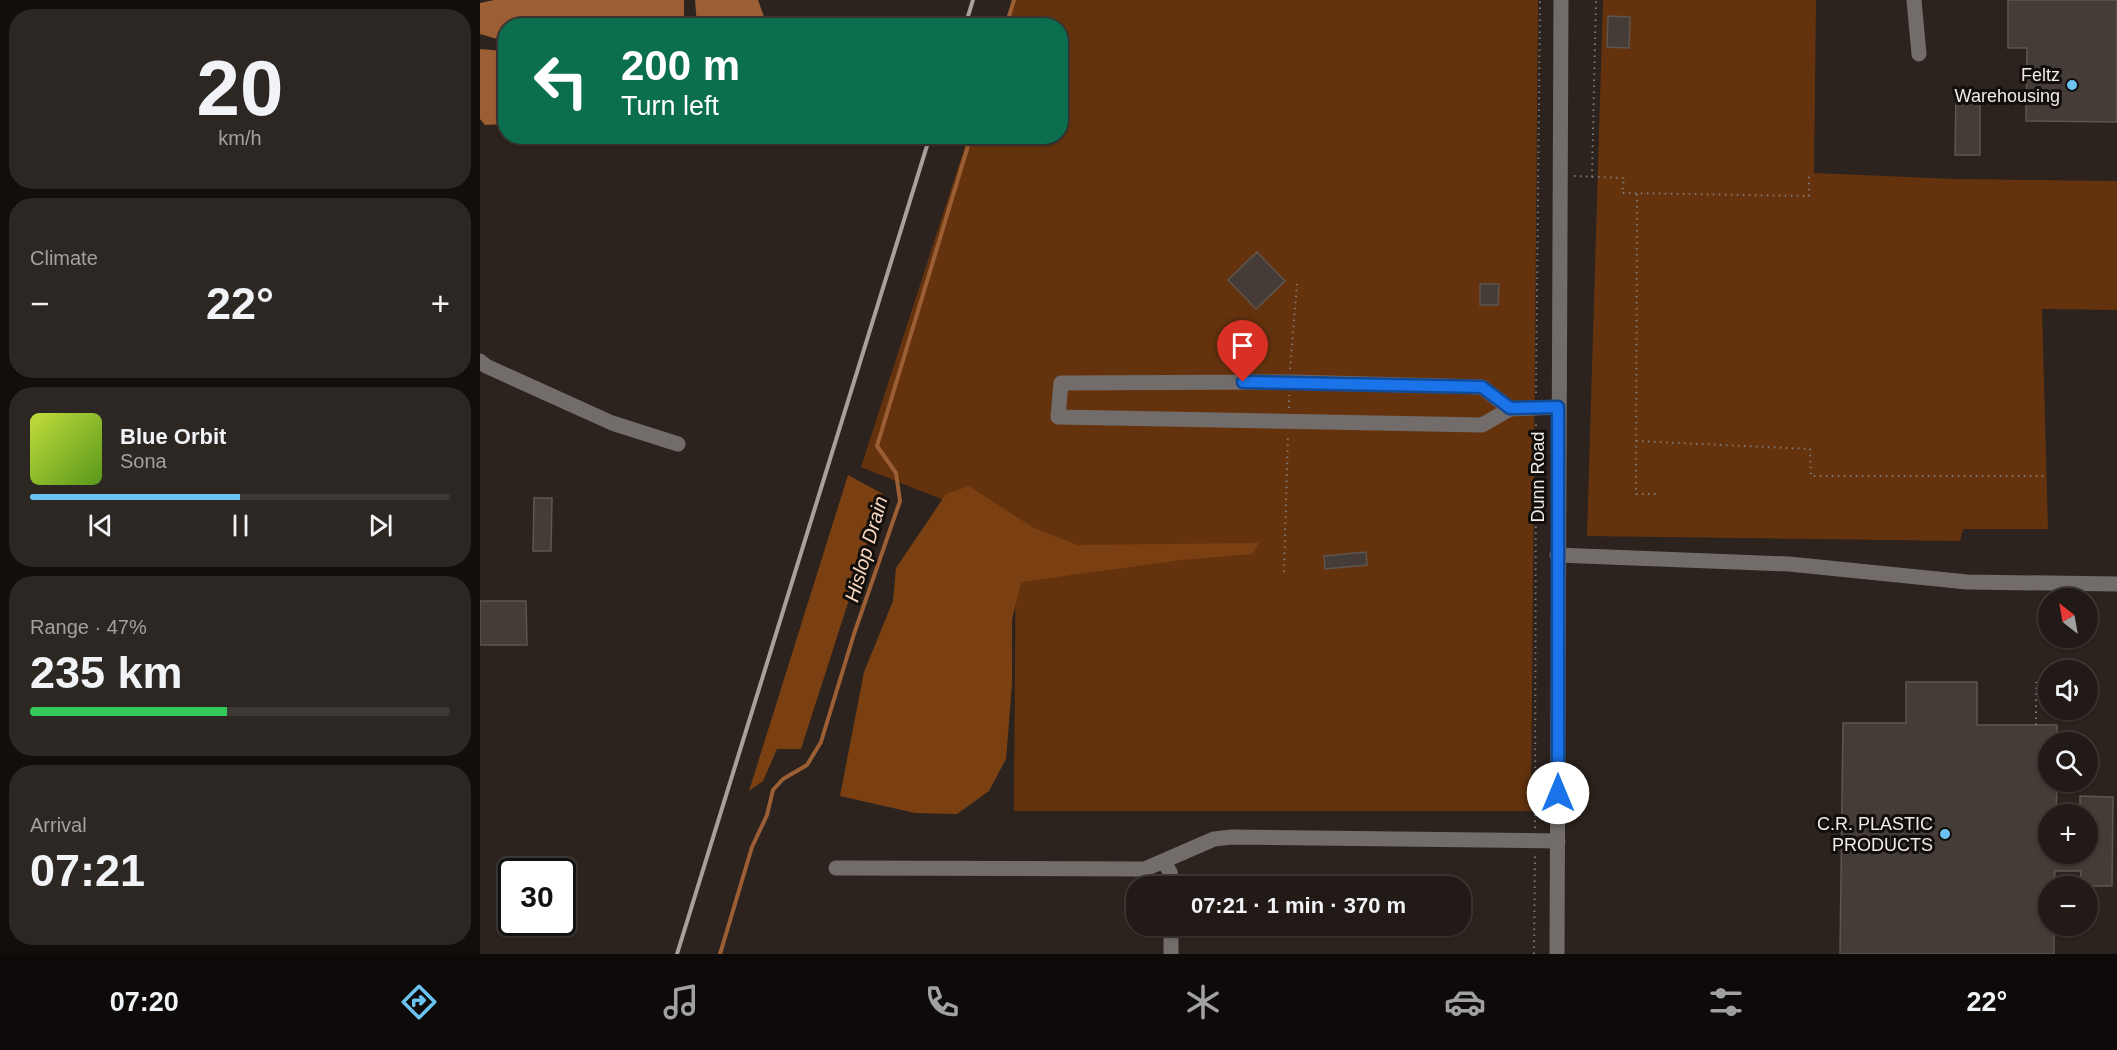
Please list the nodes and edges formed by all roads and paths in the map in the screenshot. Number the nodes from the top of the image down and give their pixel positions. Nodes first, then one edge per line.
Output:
1 (1540, 0) edge
2 (1561, 0) edge
3 (1596, 0) edge
4 (1914, 0) edge
5 (1919, 54) dead end
6 (1809, 173) dead end
7 (1559, 176) junction
8 (1592, 177) junction
9 (1637, 194) junction
10 (480, 361) edge
11 (1558, 407) junction
12 (1510, 408) junction
13 (1536, 408) junction
14 (1636, 441) junction
15 (678, 444) dead end
16 (2044, 476) dead end
17 (1660, 494) dead end
18 (1557, 555) junction
19 (2117, 584) edge
20 (2036, 682) dead end
21 (2036, 725) dead end
22 (1535, 829) dead end
23 (1558, 841) junction
24 (1535, 853) dead end
25 (1164, 862) junction
26 (836, 868) dead end
27 (1171, 876) edge
28 (1171, 936) edge
29 (1171, 954) edge
30 (1534, 954) edge
31 (1557, 954) edge

1 - 13 path
2 - 7 street, Dunn Road
3 - 8 path
4 - 5 street
6 - 9 path
7 - 8 path
7 - 11 street, Dunn Road
8 - 9 path
9 - 14 path
10 - 15 street
11 - 13 street
11 - 18 street, Dunn Road
12 - 12 street
12 - 13 street
13 - 22 path
14 - 16 path
14 - 17 path
18 - 19 street
18 - 23 street, Dunn Road
20 - 21 path
23 - 25 street
23 - 31 street, Dunn Road
24 - 30 path
25 - 26 street
25 - 27 street
28 - 29 street

